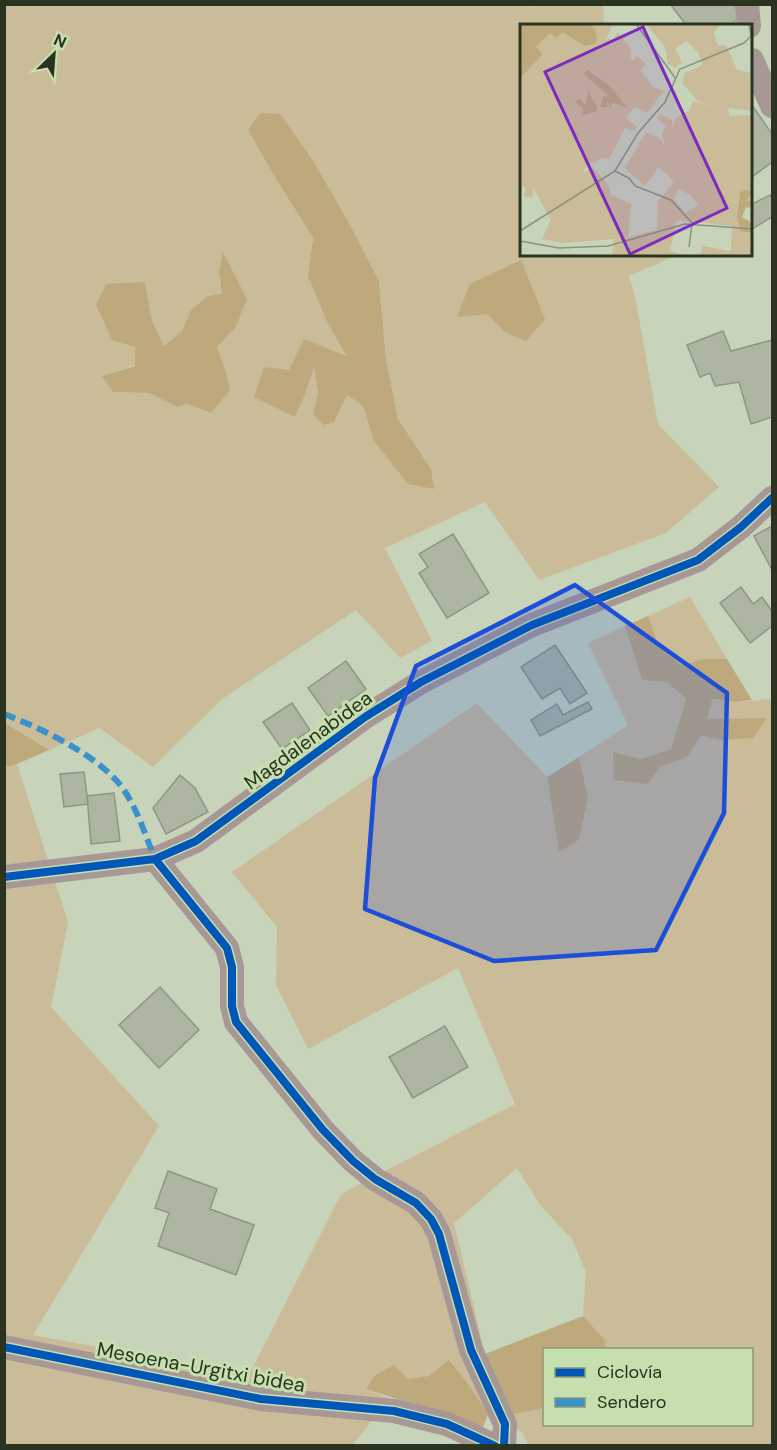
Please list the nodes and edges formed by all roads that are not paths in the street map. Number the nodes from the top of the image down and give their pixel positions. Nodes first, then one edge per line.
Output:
1 (747, 4) edge
2 (749, 24) edge
3 (753, 62) edge
4 (772, 106) edge
5 (772, 498) edge
6 (155, 859) junction
7 (4, 877) edge
8 (4, 1347) edge
9 (495, 1446) edge
10 (504, 1446) edge

1 - 2 street
3 - 4 street
5 - 6 street, Magdalenabidea
6 - 7 street, Magdalenabidea
6 - 10 street
8 - 9 street, Mesoena-Urgitxi bidea

